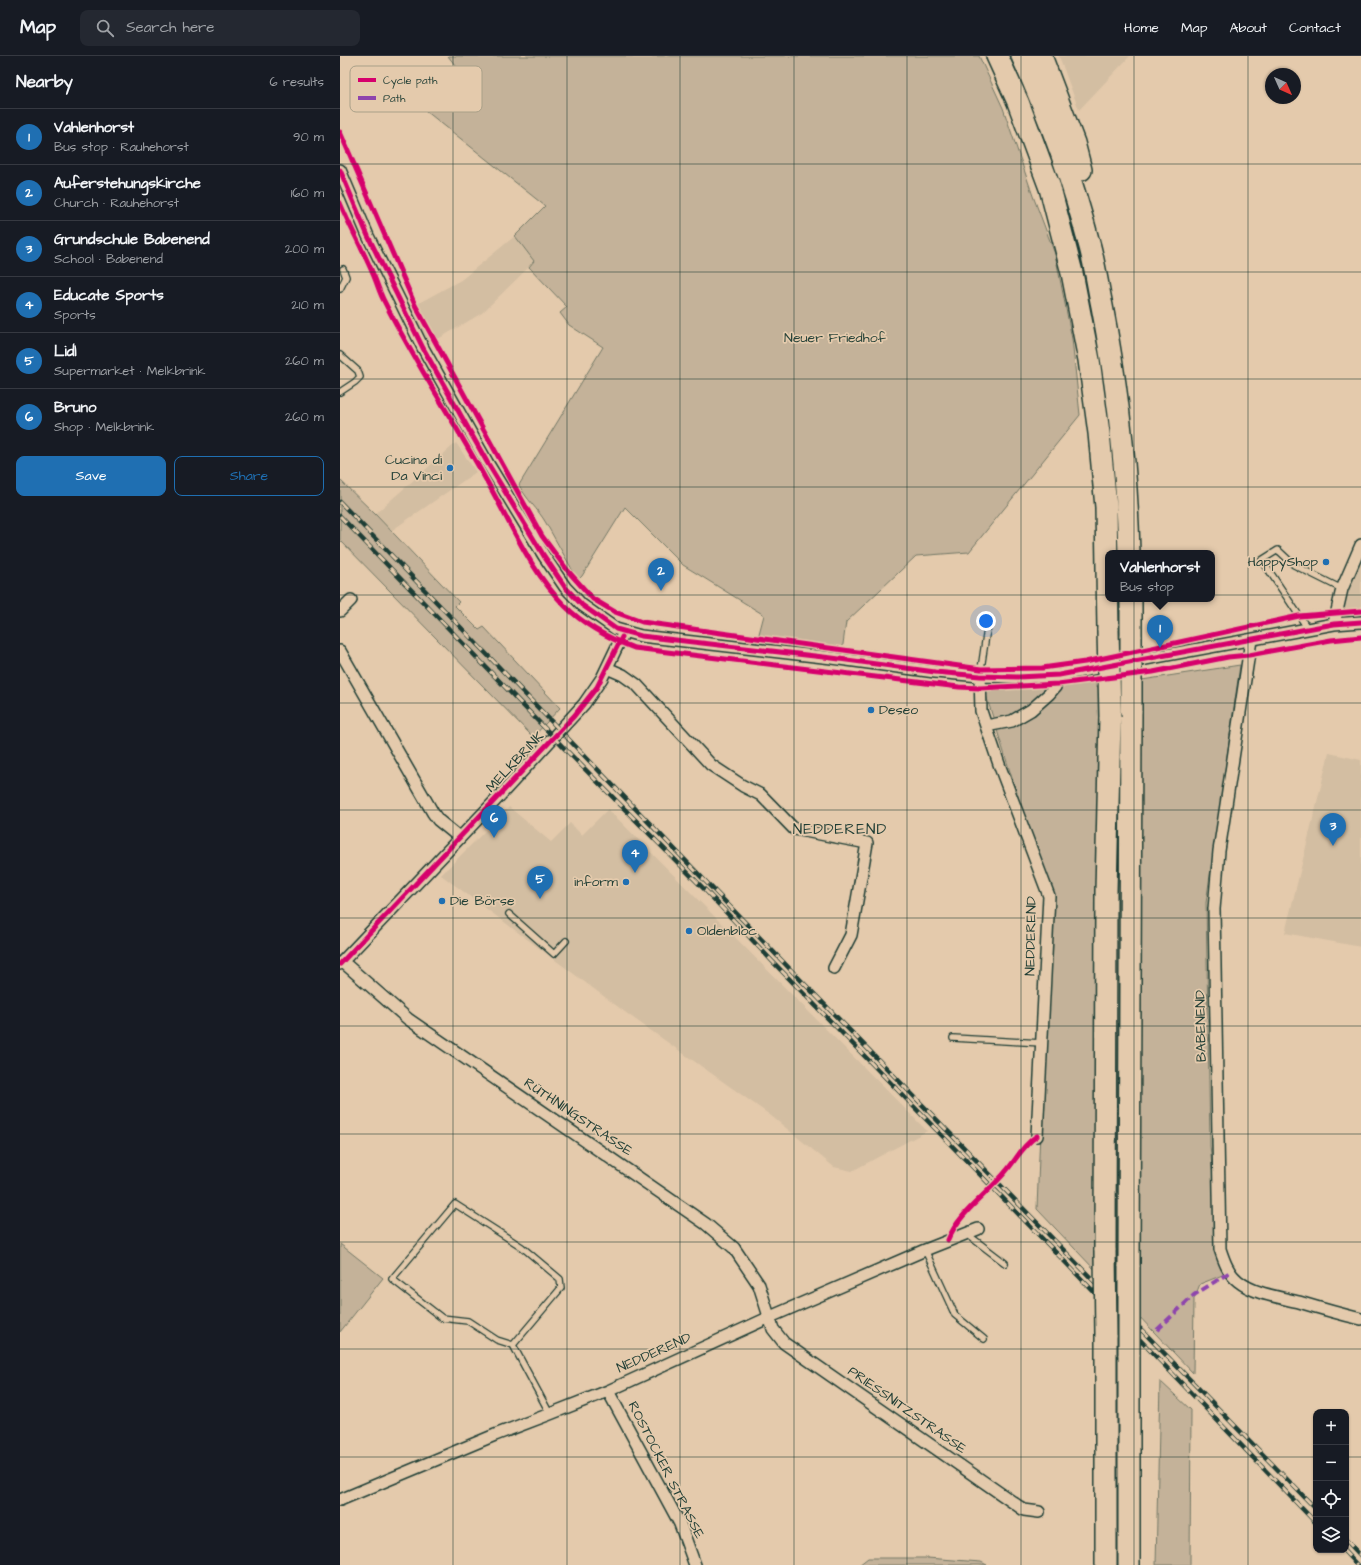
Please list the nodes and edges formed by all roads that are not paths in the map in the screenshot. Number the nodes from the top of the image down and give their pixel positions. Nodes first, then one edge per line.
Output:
1 (997, 56) edge
2 (1022, 56) edge
3 (1041, 56) edge
4 (340, 170) edge
5 (1091, 248) junction
6 (343, 270) dead end
7 (340, 289) edge
8 (340, 355) edge
9 (340, 392) edge
10 (1361, 545) edge
11 (1107, 550) edge
12 (1129, 550) edge
13 (1342, 589) junction
14 (351, 600) dead end
15 (1108, 602) edge
16 (1131, 602) edge
17 (340, 611) edge
18 (990, 619) dead end
19 (1361, 622) edge
20 (1334, 624) junction
21 (1308, 629) junction
22 (624, 632) junction
23 (1252, 640) junction
24 (340, 651) edge
25 (607, 668) junction
26 (1059, 675) junction
27 (980, 676) junction
28 (986, 726) junction
29 (459, 837) junction
30 (509, 914) dead end
31 (566, 941) dead end
32 (341, 963) edge
33 (834, 968) dead end
34 (953, 1038) dead end
35 (1042, 1042) junction
36 (1037, 1136) dead end
37 (978, 1229) dead end
38 (966, 1234) junction
39 (924, 1250) junction
40 (1005, 1262) dead end
41 (770, 1317) junction
42 (1361, 1320) edge
43 (984, 1339) dead end
44 (513, 1345) junction
45 (608, 1391) junction
46 (550, 1414) junction
47 (340, 1500) edge
48 (1039, 1512) dead end
49 (1105, 1564) edge
50 (695, 1565) edge
51 (1130, 1565) edge

1 - 11 highway, bridge
2 - 5 highway
3 - 5 highway
4 - 22 street
5 - 12 highway
6 - 7 lane
8 - 9 lane
10 - 13 street
13 - 20 street
13 - 21 lane
14 - 17 street
15 - 49 highway, bridge
16 - 51 highway, bridge
18 - 27 lane
19 - 20 street
20 - 21 street
21 - 23 street
22 - 25 street, MELKBRINK
22 - 27 street
23 - 26 street
23 - 42 street, BABENEND
24 - 29 street
25 - 29 street, MELKBRINK
25 - 33 street
26 - 27 street
26 - 28 street
27 - 28 street, NEDDEREND
28 - 35 street, NEDDEREND
29 - 32 street, MELKBRINK
30 - 31 lane
32 - 41 street, RÜTHNINGSTRASSE
34 - 35 lane
35 - 36 street, NEDDEREND
37 - 38 street, NEDDEREND
38 - 39 street, NEDDEREND
38 - 40 lane
39 - 41 street, NEDDEREND
39 - 43 lane
41 - 45 street, NEDDEREND
41 - 48 street, PRIESSNITZSTRASSE
44 - 44 lane
44 - 46 lane
45 - 46 street, NEDDEREND
45 - 50 street, ROSTOCKER STRASSE
46 - 47 street, NEDDEREND

